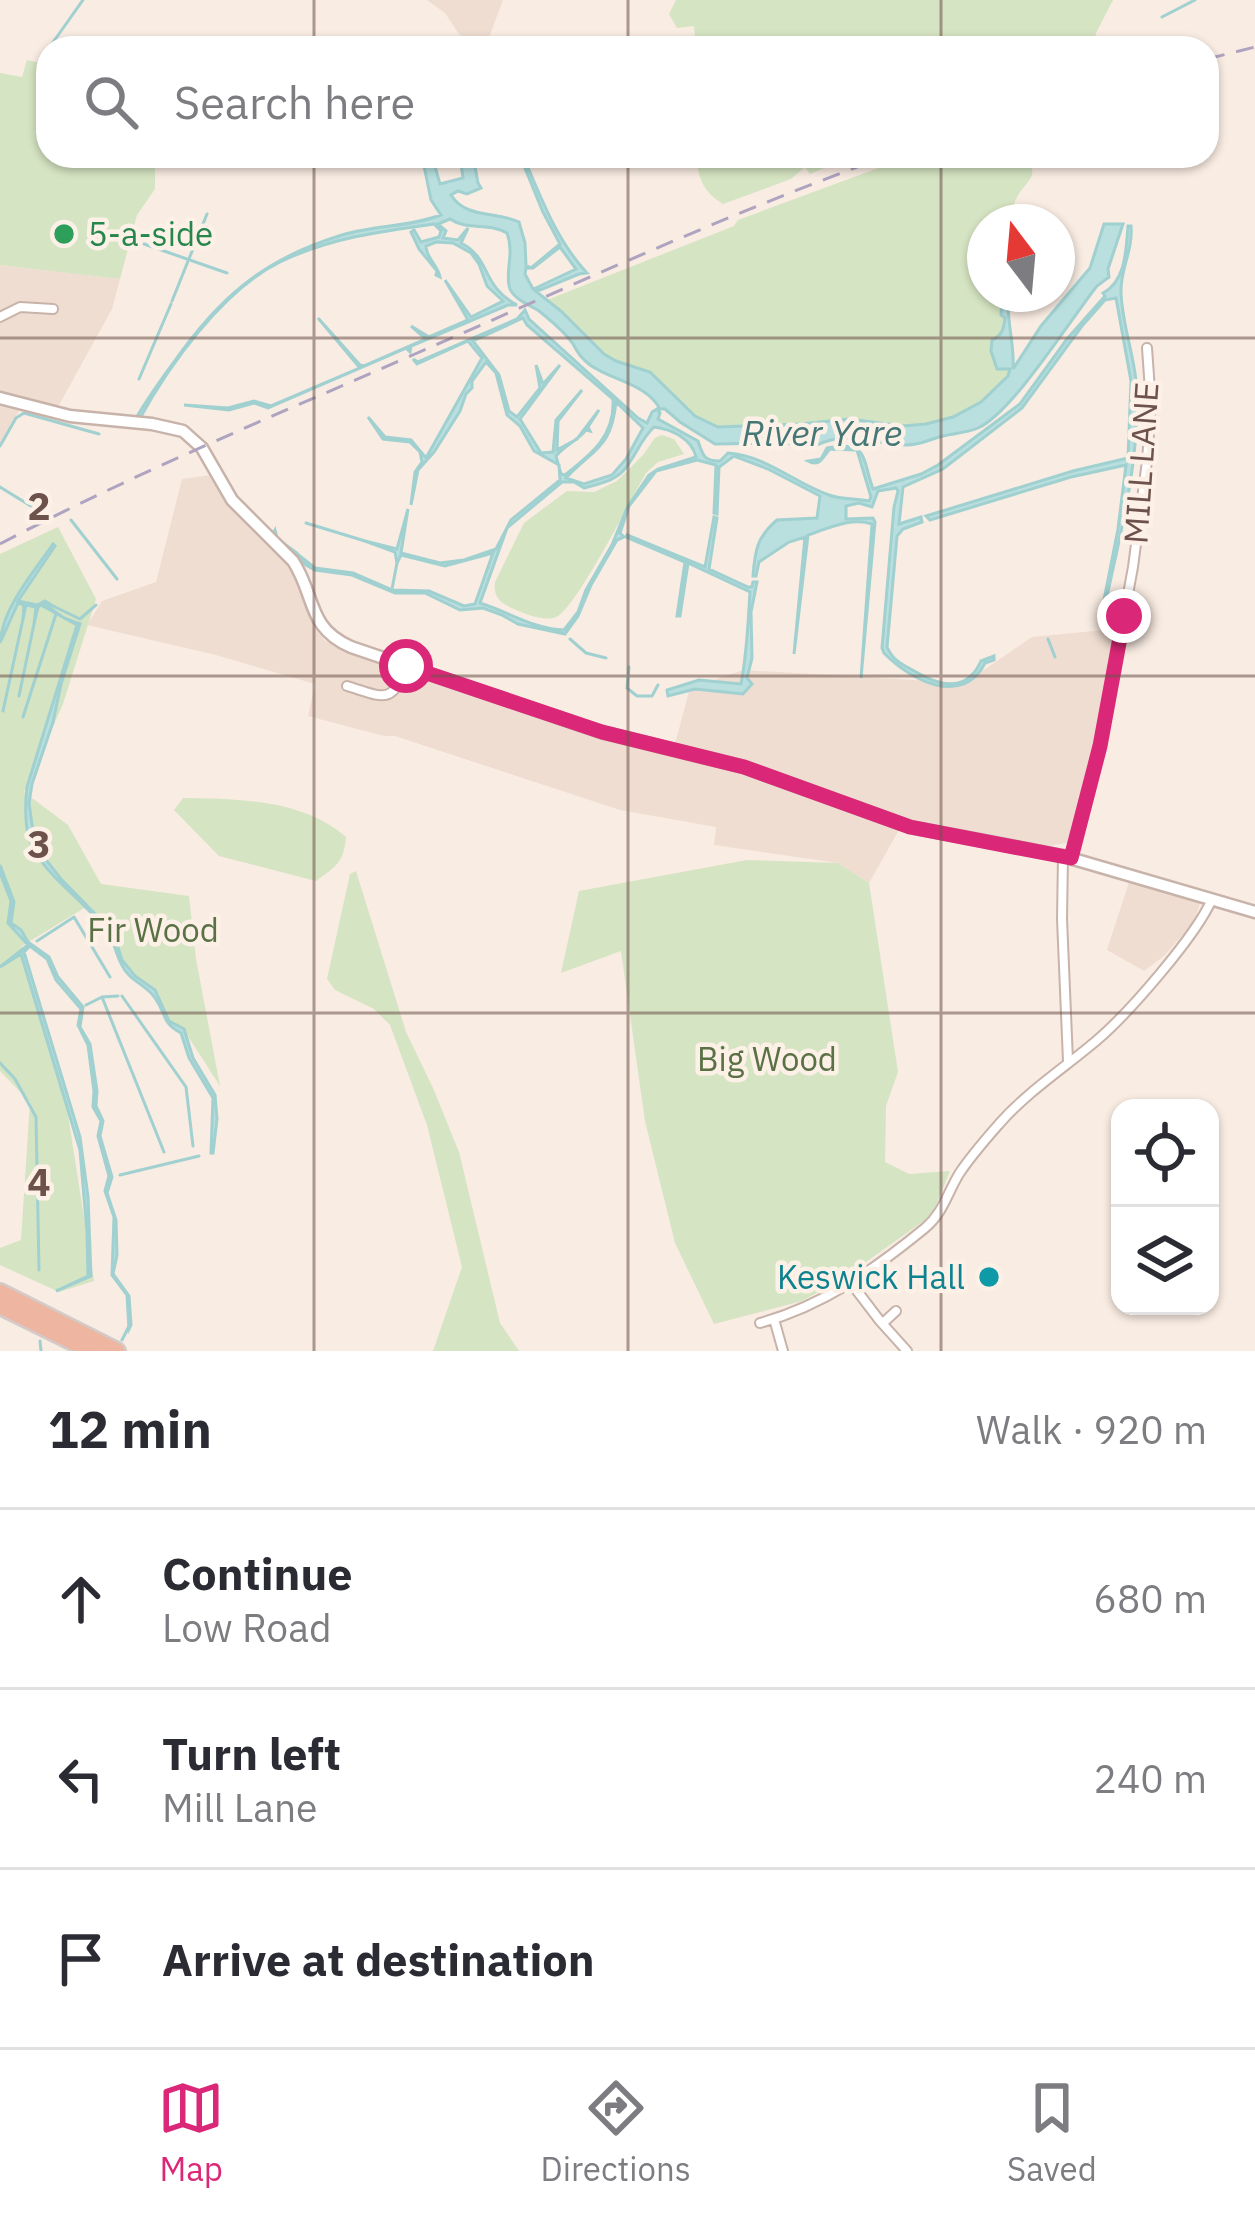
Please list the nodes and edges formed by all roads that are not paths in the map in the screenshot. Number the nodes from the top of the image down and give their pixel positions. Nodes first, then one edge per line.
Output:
1 (53, 309) dead end
2 (0, 317) edge
3 (1147, 349) dead end
4 (0, 398) edge
5 (406, 666) junction
6 (347, 686) dead end
7 (1067, 857) junction
8 (1212, 899) junction
9 (1255, 912) edge
10 (1069, 1060) junction
11 (850, 1283) junction
12 (0, 1292) edge
13 (0, 1306) edge
14 (896, 1311) dead end
15 (774, 1319) junction
16 (760, 1323) dead end
17 (883, 1323) junction
18 (115, 1350) edge
19 (91, 1351) edge
20 (783, 1351) edge
21 (908, 1351) edge

1 - 2 street
3 - 7 street, MILL LANE
4 - 5 street
5 - 6 street
5 - 7 street
7 - 8 street
7 - 10 street, MILL LANE
8 - 9 street
8 - 10 street
10 - 11 street
11 - 15 street
11 - 17 street
12 - 18 highway
13 - 19 highway
14 - 17 street
15 - 16 street
15 - 20 street
17 - 21 street

